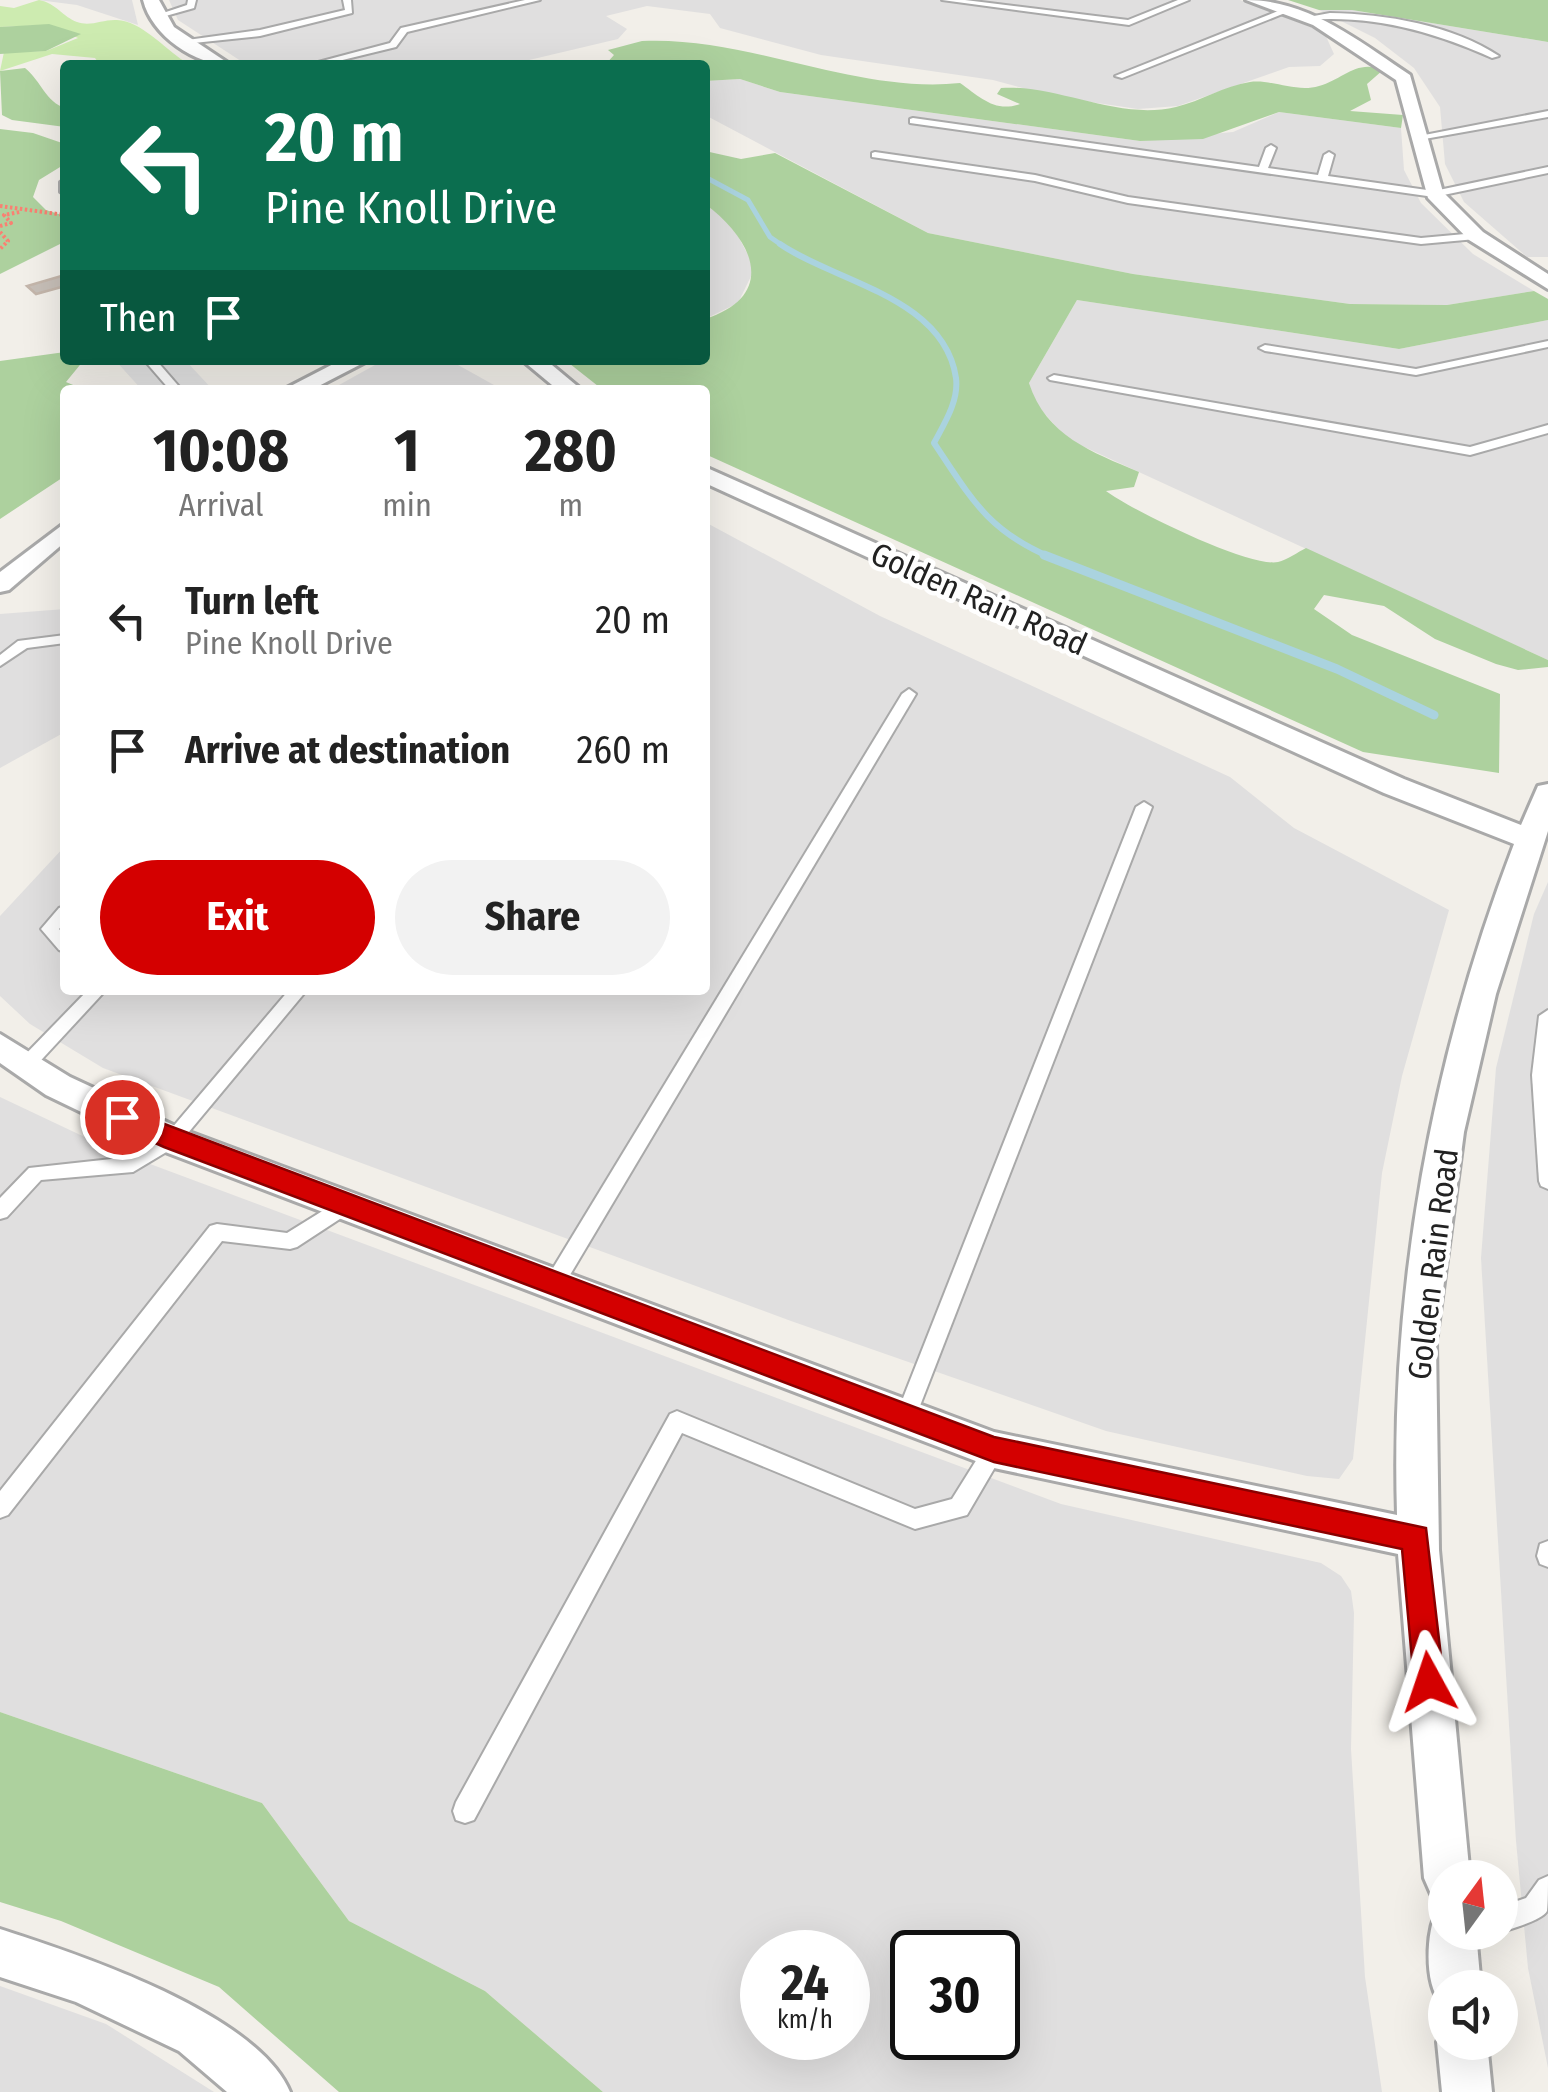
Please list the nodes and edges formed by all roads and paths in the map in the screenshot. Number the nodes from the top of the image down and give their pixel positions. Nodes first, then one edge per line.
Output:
1 (192, 0) edge
2 (347, 0) edge
3 (536, 0) edge
4 (946, 0) edge
5 (1185, 0) edge
6 (1254, 0) edge
7 (153, 8) edge
8 (1286, 11) junction
9 (1307, 18) junction
10 (184, 40) junction
11 (1495, 56) dead end
12 (215, 60) edge
13 (333, 60) edge
14 (1120, 76) dead end
15 (1548, 114) edge
16 (913, 120) dead end
17 (1419, 137) junction
18 (1271, 148) dead end
19 (875, 155) dead end
20 (1329, 155) dead end
21 (1262, 170) junction
22 (1548, 170) edge
23 (1323, 176) junction
24 (1434, 194) junction
25 (0, 206) edge
26 (27, 210) junction
27 (60, 214) edge
28 (0, 229) edge
29 (1476, 236) junction
30 (0, 249) edge
31 (1548, 283) edge
32 (1548, 344) edge
33 (1265, 348) dead end
34 (154, 365) edge
35 (348, 365) edge
36 (539, 365) edge
37 (1054, 378) dead end
38 (172, 385) edge
39 (306, 385) edge
40 (565, 385) edge
41 (1548, 429) edge
42 (710, 476) edge
43 (60, 534) edge
44 (0, 585) edge
45 (60, 640) edge
46 (0, 662) edge
47 (909, 694) dead end
48 (1548, 792) edge
49 (1144, 808) dead end
50 (1539, 849) edge
51 (60, 917) edge
52 (60, 941) edge
53 (92, 995) edge
54 (295, 995) edge
55 (1548, 1016) edge
56 (13, 1056) edge
57 (172, 1140) junction
58 (1548, 1180) edge
59 (345, 1205) junction
60 (0, 1212) edge
61 (554, 1284) junction
62 (906, 1416) junction
63 (994, 1450) junction
64 (0, 1508) edge
65 (1416, 1538) junction
66 (465, 1811) dead end
67 (1445, 1860) edge
68 (1548, 1890) edge
69 (1518, 1913) edge
70 (0, 1953) edge
71 (1464, 2060) edge
72 (265, 2092) edge
73 (1468, 2092) edge

1 - 7 lane
2 - 10 lane
3 - 13 lane
4 - 5 lane
6 - 8 street
7 - 10 street
8 - 9 street
8 - 14 lane
9 - 11 lane
9 - 17 street
10 - 12 street
15 - 17 lane
16 - 21 lane
17 - 24 street
18 - 21 lane
19 - 29 lane
20 - 23 lane
21 - 23 lane
22 - 24 lane
23 - 24 lane
24 - 29 street
25 - 26 path
26 - 27 path
26 - 28 path
28 - 30 path
29 - 31 street
32 - 33 lane
34 - 38 lane
35 - 39 street
36 - 40 street
37 - 41 lane
42 - 50 street, Golden Rain Road
43 - 44 street
45 - 46 lane
47 - 61 lane
48 - 50 street, Golden Rain Road
49 - 62 lane
50 - 65 street, Golden Rain Road
51 - 52 lane
53 - 56 lane
54 - 57 lane
55 - 58 lane
56 - 57 street
57 - 59 street
57 - 60 lane
59 - 61 street
59 - 64 lane
61 - 62 street
62 - 63 street
63 - 65 street
63 - 66 lane
65 - 67 street, Golden Rain Road
68 - 69 lane
70 - 72 street
71 - 73 street

